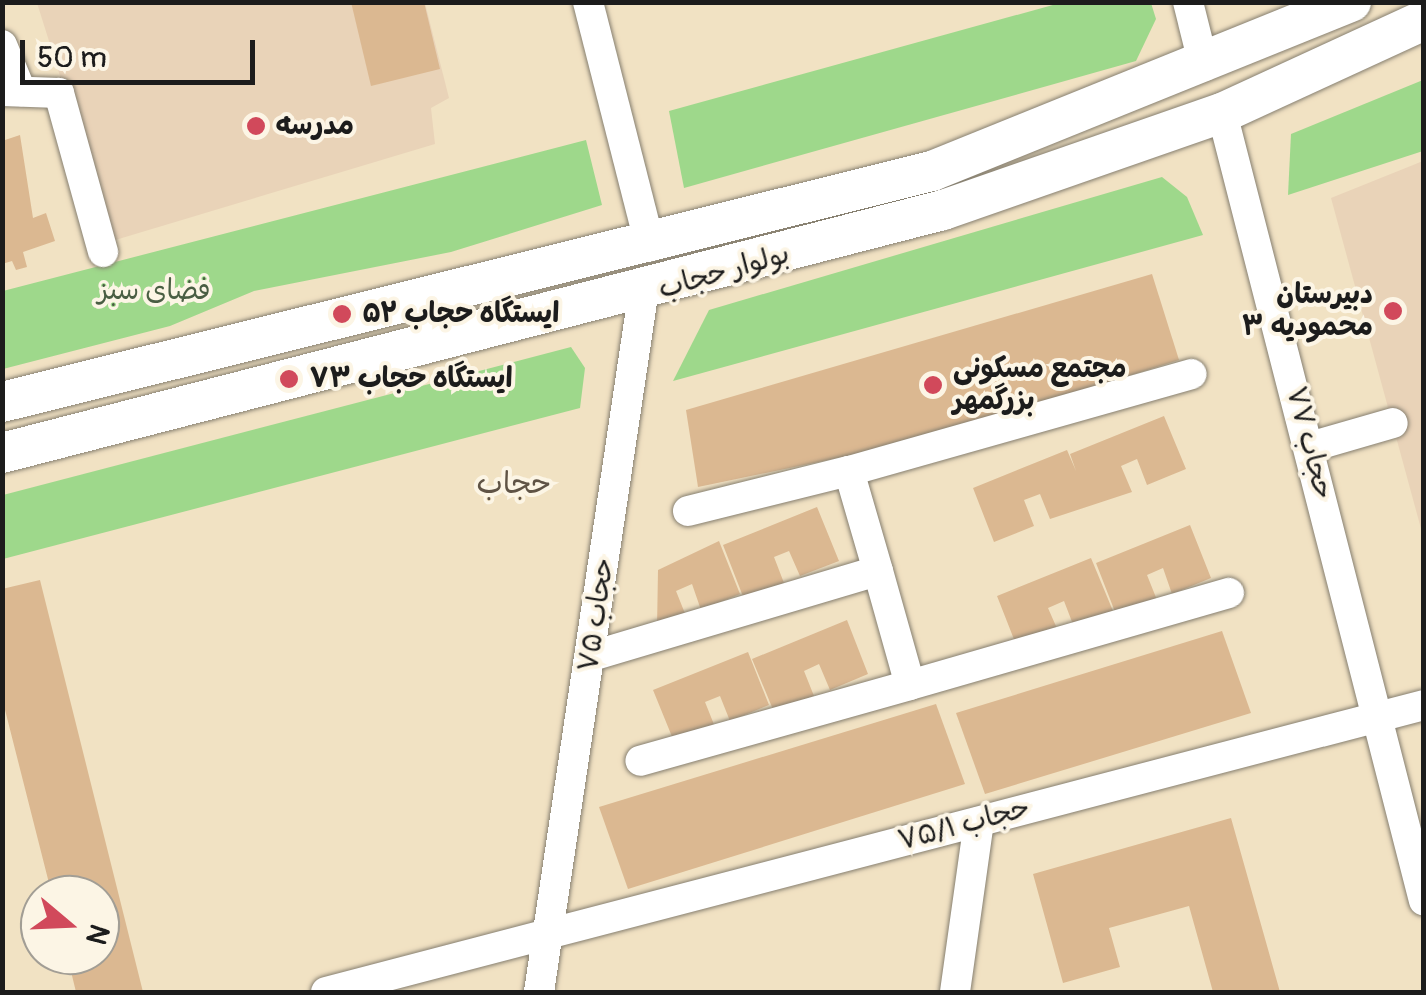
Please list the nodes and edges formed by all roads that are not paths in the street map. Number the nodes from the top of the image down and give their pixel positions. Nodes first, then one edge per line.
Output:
1 (588, 2) edge
2 (1188, 2) edge
3 (1351, 2) edge
4 (1424, 20) edge
5 (2, 45) edge
6 (1204, 66) junction
7 (12, 91) edge
8 (1222, 113) junction
9 (650, 246) junction
10 (104, 252) dead end
11 (643, 295) junction
12 (331, 317) junction
13 (341, 366) junction
14 (1192, 374) dead end
15 (2, 402) edge
16 (1393, 423) dead end
17 (1310, 448) junction
18 (2, 453) edge
19 (849, 471) junction
20 (688, 511) dead end
21 (878, 571) junction
22 (1229, 594) dead end
23 (592, 656) junction
24 (910, 684) junction
25 (1424, 705) edge
26 (1380, 716) junction
27 (640, 761) dead end
28 (979, 822) junction
29 (1424, 901) edge
30 (548, 934) junction
31 (326, 992) edge
32 (539, 992) edge
33 (954, 992) edge

1 - 9 street
2 - 6 street
3 - 6 main road, بولوار حجاب
4 - 8 main road, بولوار حجاب
5 - 7 street
6 - 9 main road, بولوار حجاب
7 - 10 street
8 - 11 main road, بولوار حجاب
8 - 17 street, حجاب ۷۷
9 - 12 main road, بولوار حجاب
11 - 13 main road, بولوار حجاب
11 - 23 street, حجاب ۷۵
12 - 13 main road
12 - 15 main road, بولوار حجاب
13 - 18 main road, بولوار حجاب
14 - 19 street
16 - 17 street
17 - 26 street, حجاب ۷۷
19 - 20 street
19 - 21 street
21 - 23 street
21 - 24 street
22 - 24 street
23 - 30 street, حجاب ۷۵
24 - 27 street
25 - 26 street, حجاب ۷۵/۱
26 - 28 street, حجاب ۷۵/۱
26 - 29 street, حجاب ۷۷
28 - 30 street, حجاب ۷۵/۱
28 - 33 street
30 - 31 street, حجاب ۷۵/۱
30 - 32 street, حجاب ۷۵

